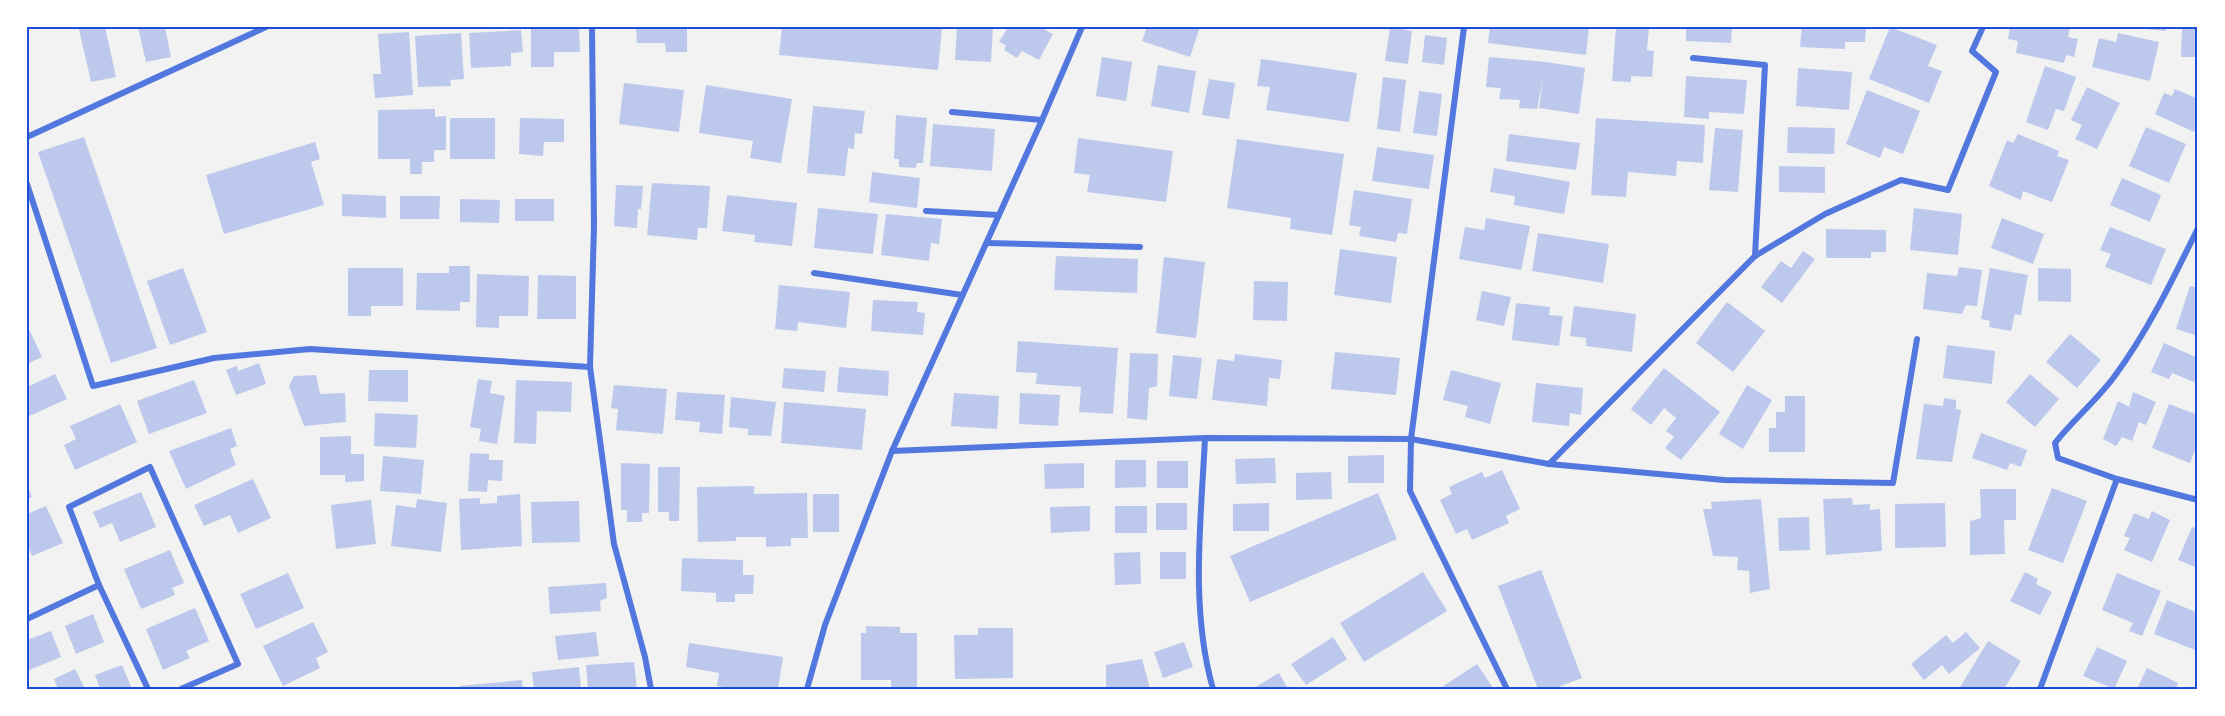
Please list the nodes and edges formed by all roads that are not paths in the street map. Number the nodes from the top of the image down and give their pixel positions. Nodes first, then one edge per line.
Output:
1 (266, 27) edge
2 (592, 27) edge
3 (1082, 27) edge
4 (1464, 27) edge
5 (1983, 27) edge
6 (1693, 58) dead end
7 (952, 112) dead end
8 (1042, 120) junction
9 (27, 136) edge
10 (27, 184) edge
11 (926, 211) dead end
12 (998, 215) junction
13 (2198, 228) edge
14 (987, 243) junction
15 (1140, 247) dead end
16 (1755, 256) junction
17 (814, 273) dead end
18 (962, 295) junction
19 (1917, 339) dead end
20 (590, 367) junction
21 (1205, 438) junction
22 (1411, 439) junction
23 (892, 451) junction
24 (1549, 464) junction
25 (2117, 479) junction
26 (2198, 500) edge
27 (99, 585) junction
28 (27, 618) edge
29 (148, 689) edge
30 (182, 689) edge
31 (651, 689) edge
32 (807, 689) edge
33 (1214, 689) edge
34 (1507, 689) edge
35 (2040, 689) edge

1 - 9 street
2 - 20 street
3 - 8 street
4 - 22 street
5 - 16 street
6 - 16 street
7 - 8 street
8 - 12 street
10 - 20 street
11 - 12 street
12 - 14 street
13 - 25 street
14 - 15 street
14 - 18 street
16 - 24 street
17 - 18 street
18 - 23 street
19 - 24 street
20 - 31 street
21 - 22 street
21 - 23 street
21 - 33 street
22 - 24 street
22 - 34 street
23 - 32 street
25 - 26 street
25 - 35 street
27 - 28 street
27 - 29 street
27 - 30 street

